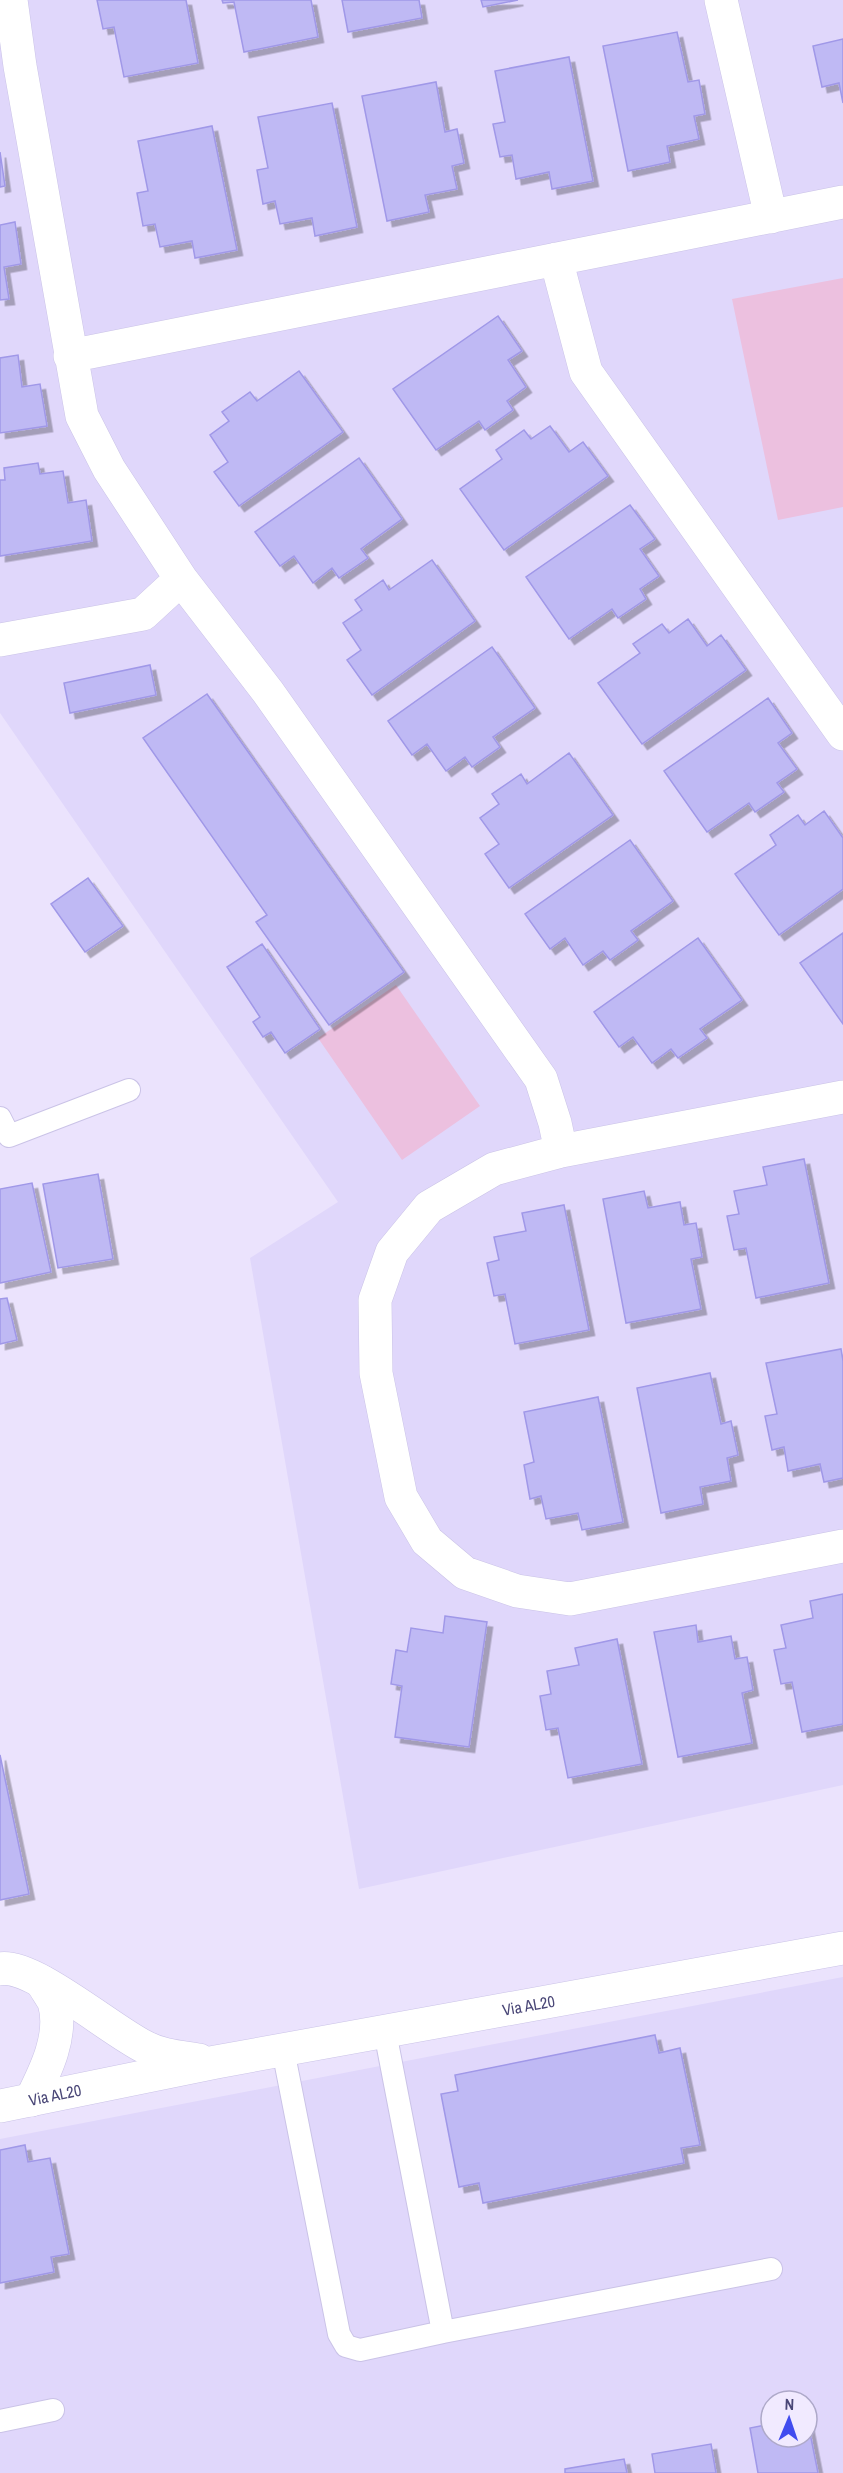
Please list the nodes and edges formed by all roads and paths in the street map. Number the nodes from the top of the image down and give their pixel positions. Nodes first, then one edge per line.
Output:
1 (11, 0) edge
2 (721, 0) edge
3 (10, 68) edge
4 (843, 202) edge
5 (771, 217) junction
6 (556, 259) junction
7 (70, 356) junction
8 (181, 579) junction
9 (0, 640) edge
10 (843, 734) edge
11 (129, 1090) dead end
12 (843, 1097) edge
13 (0, 1118) edge
14 (561, 1151) junction
15 (843, 1546) edge
16 (843, 1948) edge
17 (3, 1968) edge
18 (42, 1982) junction
19 (385, 2032) junction
20 (283, 2050) junction
21 (216, 2062) junction
22 (15, 2103) edge
23 (771, 2269) dead end
24 (443, 2332) junction
25 (53, 2410) dead end
26 (0, 2421) edge

1 - 3 street
2 - 5 street
3 - 7 street
4 - 5 street
5 - 6 street
6 - 7 street
6 - 10 street
7 - 8 street
8 - 9 street
8 - 14 street
11 - 13 lane
12 - 14 street
14 - 15 street
16 - 19 street, Via AL20
17 - 18 street, Via AL20
18 - 21 street, Via AL20
18 - 22 street
19 - 20 street, Via AL20
19 - 24 lane
20 - 21 street, Via AL20
20 - 24 lane
21 - 22 street, Via AL20
23 - 24 lane
25 - 26 lane

